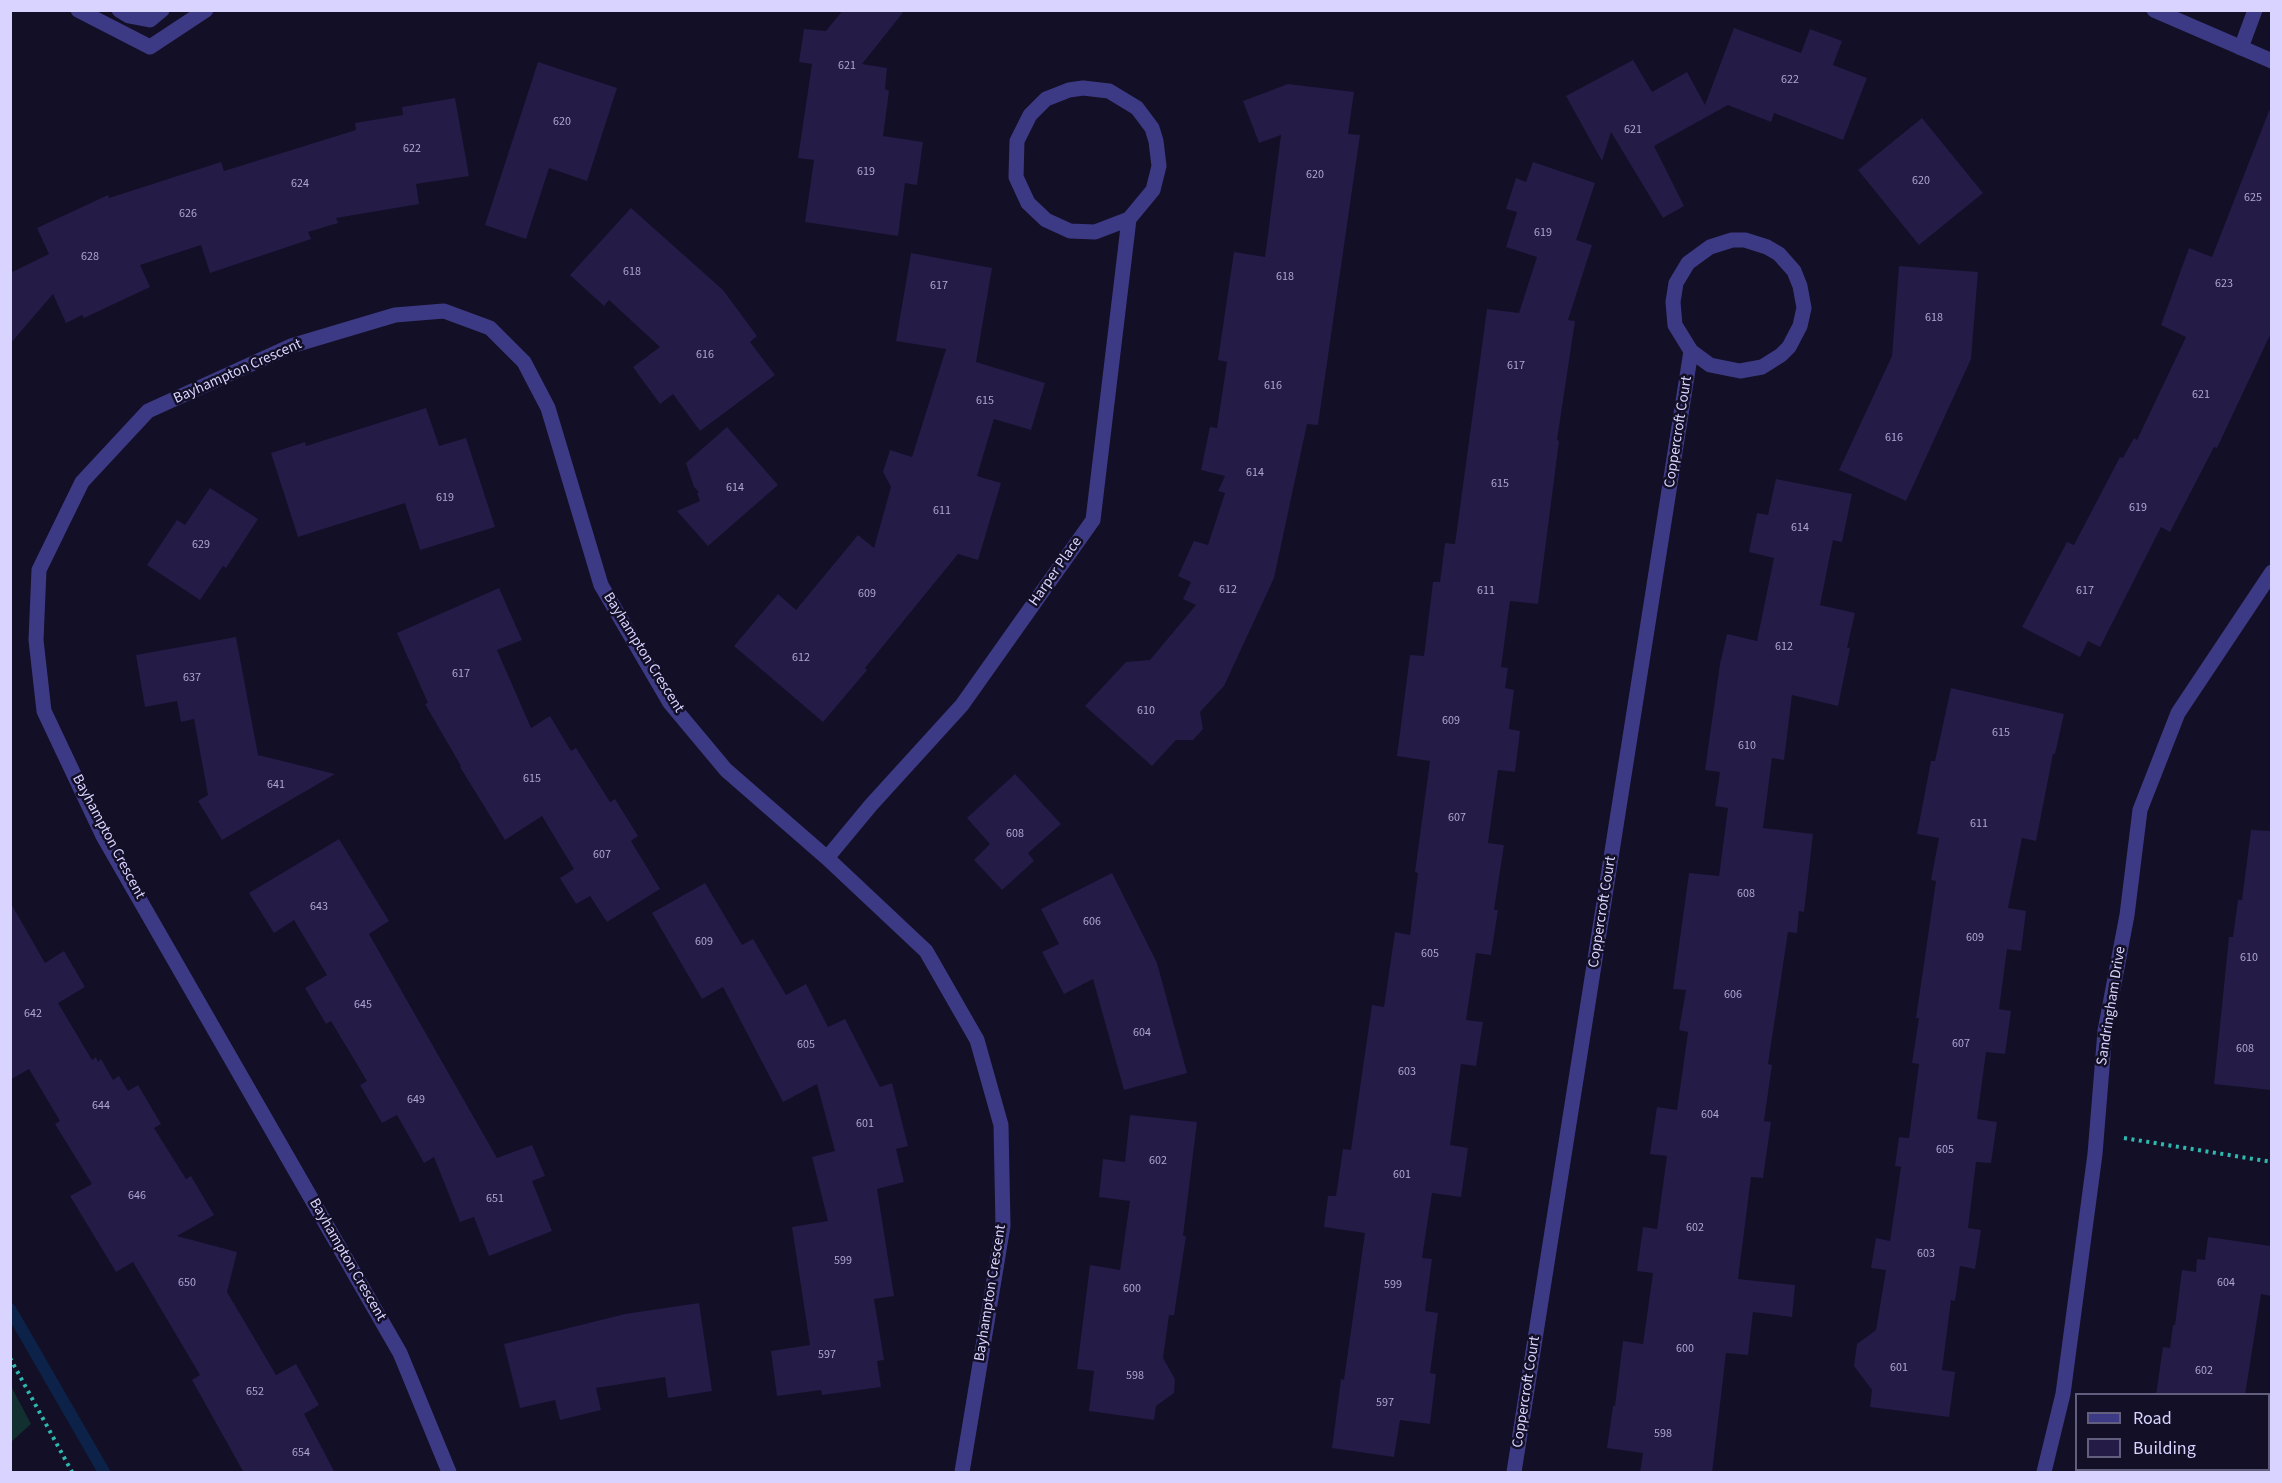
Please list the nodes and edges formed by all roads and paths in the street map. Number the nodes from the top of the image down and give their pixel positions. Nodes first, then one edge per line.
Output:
1 (78, 10) edge
2 (119, 10) edge
3 (162, 10) edge
4 (206, 10) edge
5 (2154, 10) edge
6 (2256, 10) edge
7 (2241, 48) junction
8 (2271, 61) edge
9 (1129, 219) junction
10 (1691, 351) junction
11 (2271, 572) edge
12 (827, 858) junction
13 (2096, 1134) junction
14 (2271, 1162) edge
15 (10, 1358) edge
16 (72, 1473) edge
17 (449, 1473) edge
18 (962, 1473) edge
19 (1514, 1473) edge
20 (2044, 1473) edge

1 - 4 street
2 - 3 street
5 - 7 street
6 - 7 street
7 - 8 street
9 - 9 street
9 - 12 street, Harper Place
10 - 10 street, Coppercroft Court
10 - 19 street, Coppercroft Court
11 - 13 street, Sandringham Drive
12 - 17 street, Bayhampton Crescent
12 - 18 street, Bayhampton Crescent
13 - 14 path
13 - 20 street, Sandringham Drive
15 - 16 path

